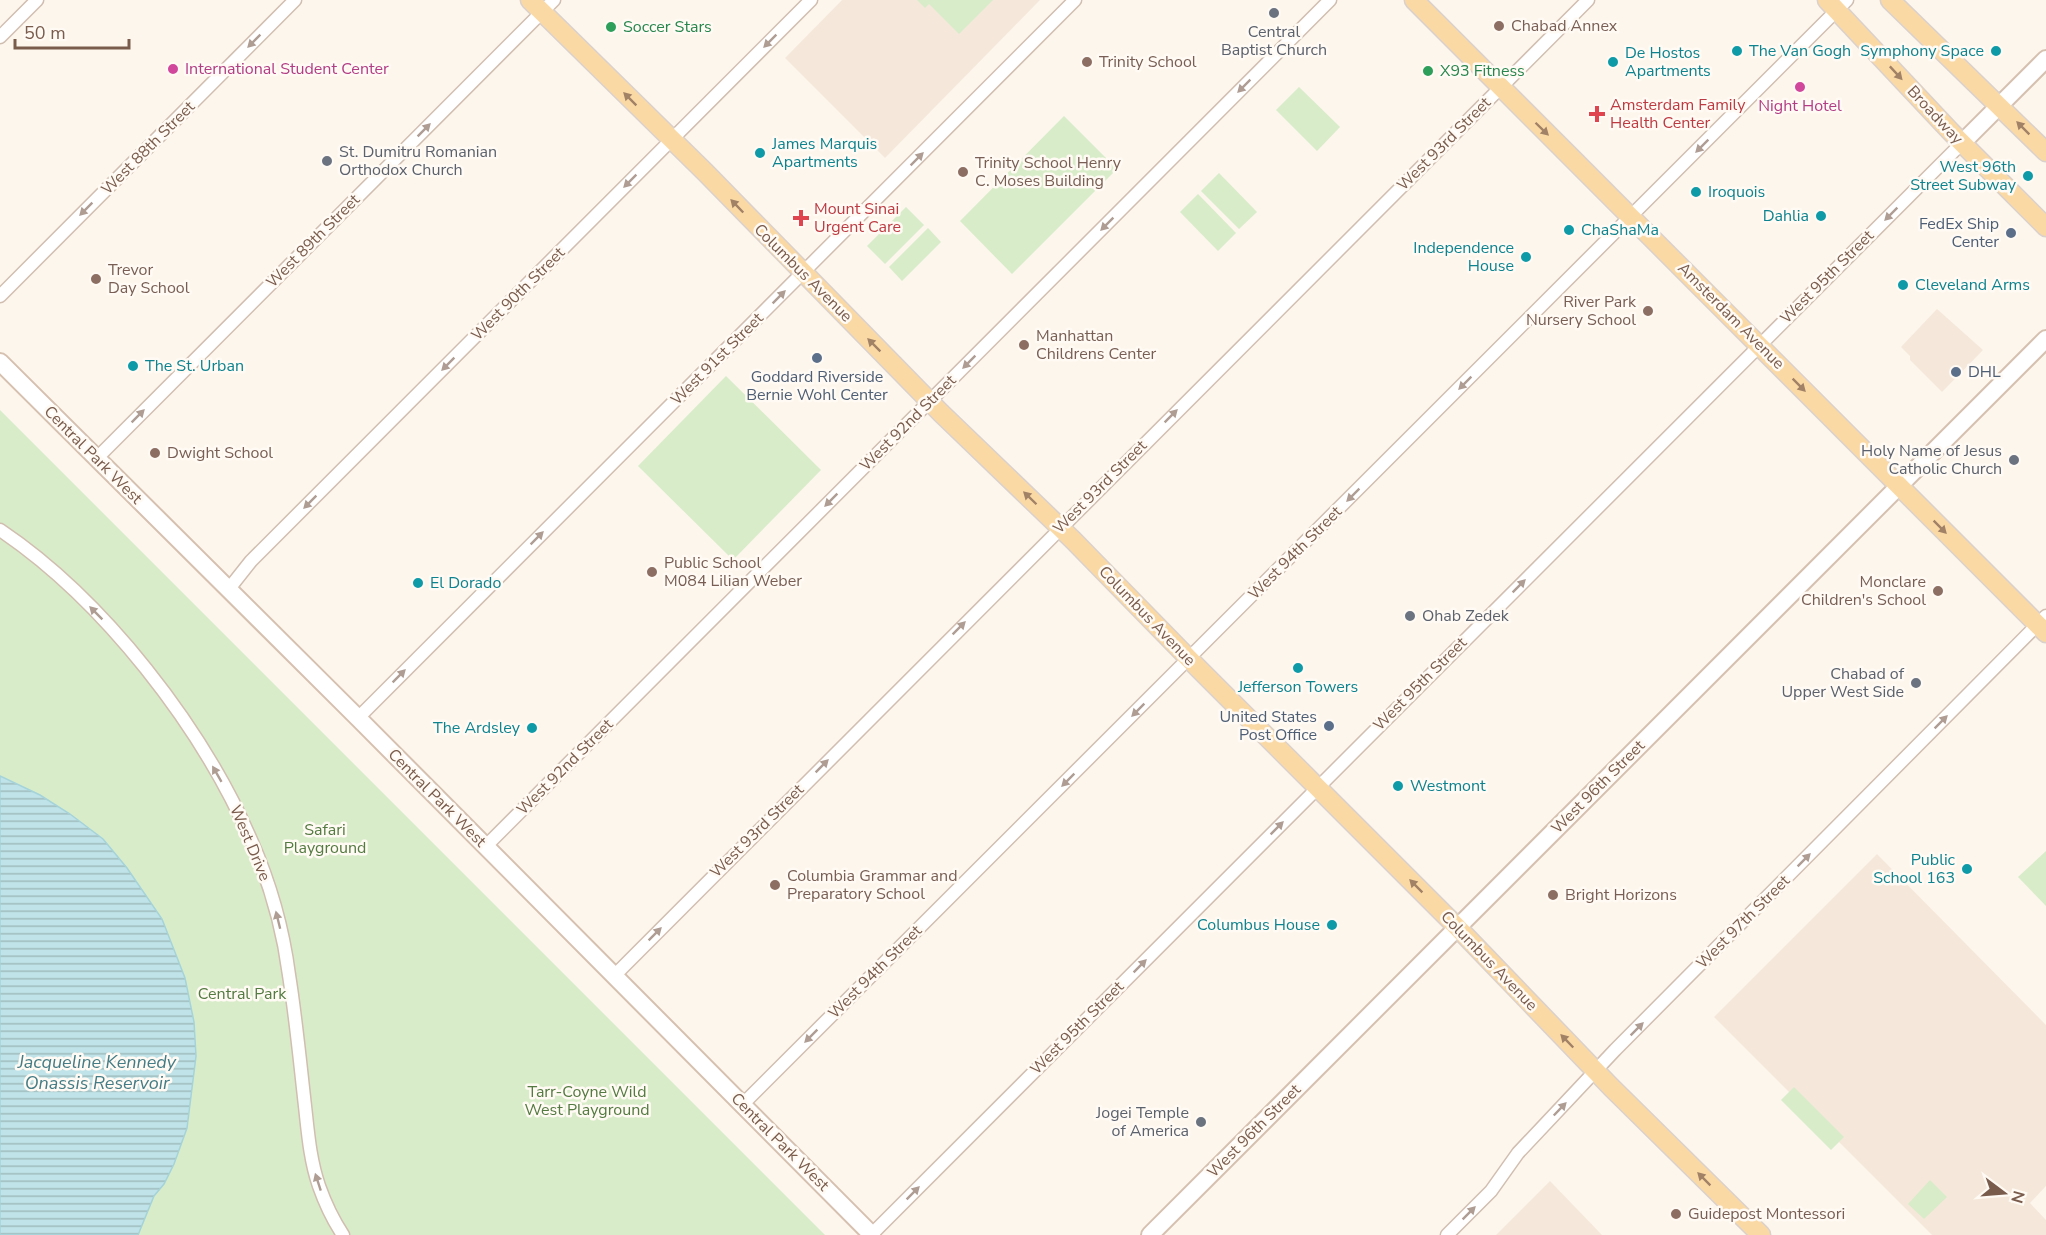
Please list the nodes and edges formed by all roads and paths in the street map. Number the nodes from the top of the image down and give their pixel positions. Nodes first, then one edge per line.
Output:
1 (37, 0) edge
2 (295, 0) edge
3 (811, 0) edge
4 (1075, 0) edge
5 (1330, 0) edge
6 (1414, 0) edge
7 (1588, 0) edge
8 (1890, 0) edge
9 (1837, 3) edge
10 (542, 4) edge
11 (0, 37) edge
12 (2046, 59) edge
13 (1501, 87) junction
14 (1999, 105) junction
15 (671, 140) junction
16 (1962, 143) junction
17 (2046, 152) edge
18 (1631, 217) junction
19 (2046, 227) edge
20 (803, 273) junction
21 (0, 296) edge
22 (2046, 339) edge
23 (1759, 345) junction
24 (0, 362) edge
25 (930, 401) junction
26 (97, 458) junction
27 (1899, 485) junction
28 (1060, 527) junction
29 (0, 530) edge
30 (228, 590) junction
31 (2043, 624) edge
32 (1189, 659) junction
33 (358, 718) junction
34 (1317, 788) junction
35 (486, 847) junction
36 (1457, 927) junction
37 (614, 976) junction
38 (1596, 1071) junction
39 (742, 1105) junction
40 (343, 1235) edge
41 (872, 1235) edge
42 (1150, 1235) edge
43 (1447, 1235) edge
44 (1761, 1235) edge

1 - 11 street
2 -> 21 street, West 88th Street
3 -> 15 street, West 90th Street
20 -> 4 street, West 91st Street
5 -> 25 street, West 92nd Street
6 - 13 main road, Amsterdam Avenue
7 - 13 street, West 93rd Street
8 - 14 main road
9 -> 16 main road, Broadway
9 -> 18 street, West 94th Street
15 -> 10 main road, Columbus Avenue
26 -> 10 street, West 89th Street
12 - 14 main road, West 95th Street
13 -> 18 main road, Amsterdam Avenue
28 -> 13 street, West 93rd Street
14 - 16 main road, West 95th Street
17 -> 14 main road
20 -> 15 main road, Columbus Avenue
15 -> 30 street, West 90th Street
16 - 19 main road, Broadway
16 -> 23 street, West 95th Street
18 - 23 main road, Amsterdam Avenue
18 -> 32 street, West 94th Street
25 -> 20 main road, Columbus Avenue
33 -> 20 street, West 91st Street
22 - 27 main road, West 96th Street
23 -> 27 main road, Amsterdam Avenue
34 -> 23 street, West 95th Street
24 - 26 main road, Central Park West
28 -> 25 main road, Columbus Avenue
25 -> 35 street, West 92nd Street
26 - 30 main road, Central Park West
27 -> 31 main road, Amsterdam Avenue
27 - 36 main road, West 96th Street
28 - 32 main road, Columbus Avenue
37 -> 28 street, West 93rd Street
40 -> 29 street, West Drive
30 - 33 main road, Central Park West
38 -> 31 street, West 97th Street
32 - 34 main road, Columbus Avenue
32 -> 39 street, West 94th Street
33 - 35 main road, Central Park West
36 -> 34 main road, Columbus Avenue
41 -> 34 street, West 95th Street
35 - 37 main road, Central Park West
38 -> 36 main road, Columbus Avenue
36 - 42 main road, West 96th Street
37 - 39 main road, Central Park West
43 -> 38 street, West 97th Street
44 -> 38 main road, Columbus Avenue
39 - 41 main road, Central Park West

